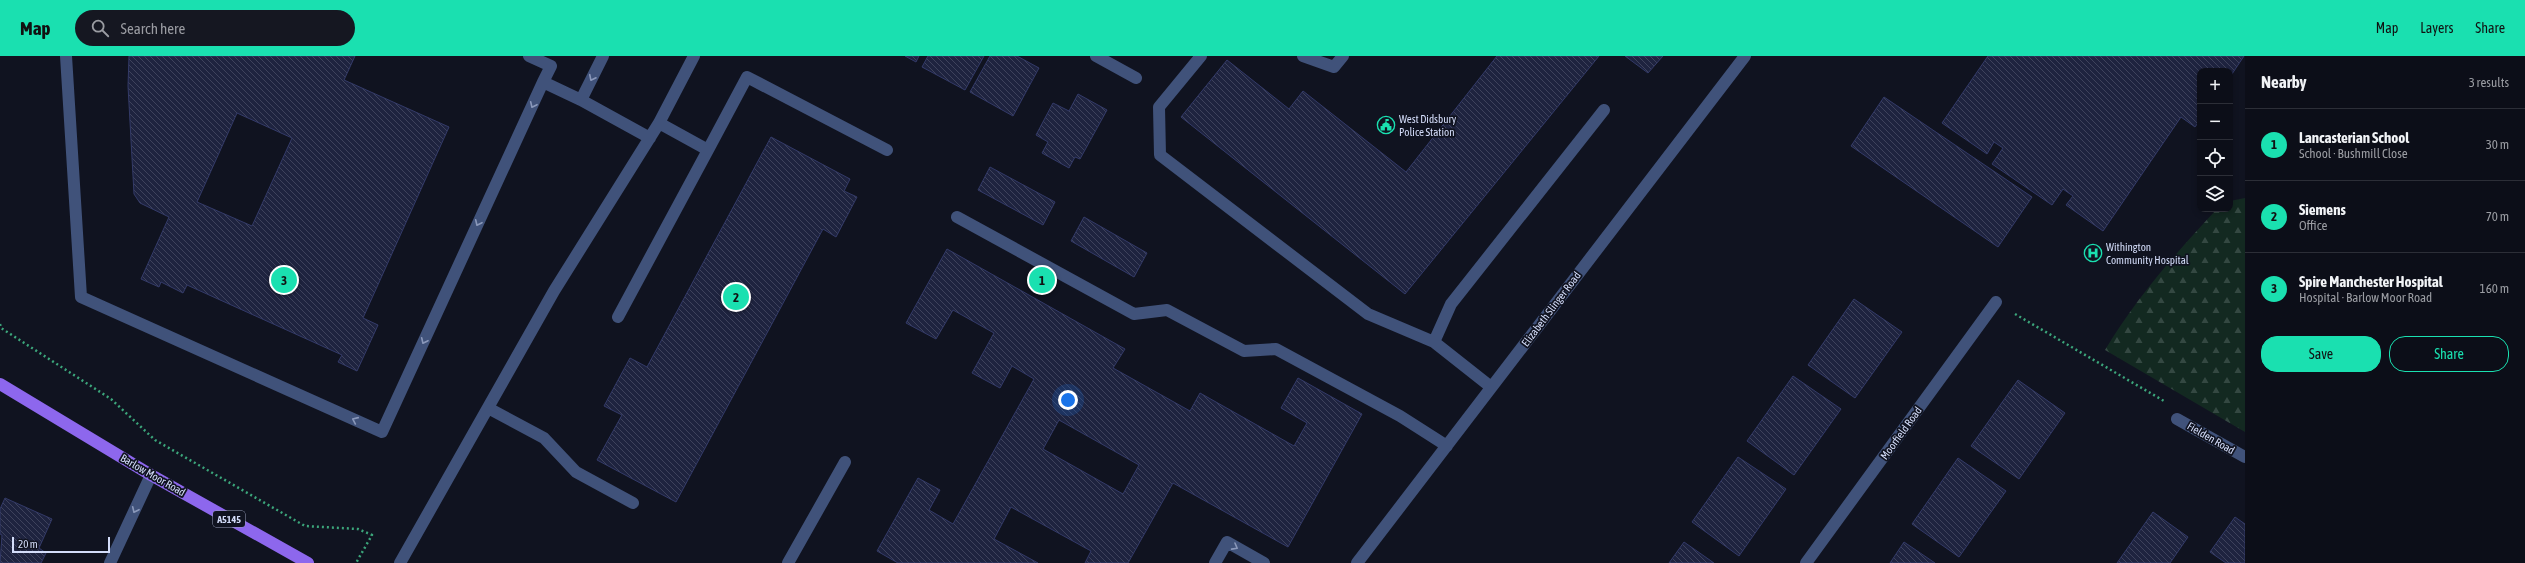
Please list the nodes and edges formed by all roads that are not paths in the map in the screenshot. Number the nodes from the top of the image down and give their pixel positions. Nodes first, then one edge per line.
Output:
1 (66, 56) edge
2 (529, 56) edge
3 (603, 56) edge
4 (694, 56) edge
5 (1096, 56) edge
6 (1201, 56) edge
7 (1303, 56) edge
8 (1343, 56) edge
9 (1745, 56) edge
10 (1136, 78) dead end
11 (543, 82) junction
12 (581, 100) junction
13 (1604, 110) dead end
14 (659, 123) junction
15 (650, 138) junction
16 (708, 150) junction
17 (887, 150) dead end
18 (957, 216) dead end
19 (1996, 302) road end
20 (618, 317) dead end
21 (1434, 342) junction
22 (0, 384) edge
23 (1492, 387) junction
24 (488, 408) junction
25 (2177, 419) road end
26 (1447, 446) junction
27 (2245, 457) edge
28 (845, 462) dead end
29 (151, 475) junction
30 (633, 503) dead end
31 (110, 563) edge
32 (308, 563) edge
33 (400, 563) edge
34 (788, 563) edge
35 (1215, 563) edge
36 (1264, 563) edge
37 (1357, 563) edge
38 (1806, 563) edge

11 -> 1 street
2 - 11 street
3 -> 12 street
4 - 14 street
5 - 10 street
6 - 21 street
7 - 8 street
9 - 23 street, Elizabeth Slinger Road
11 - 12 street
12 - 15 street
13 - 21 street
14 - 15 street
14 - 16 street
15 - 24 street
16 - 17 street
16 - 20 street
18 - 26 street
19 - 38 street, Moorfield Road
21 - 23 street
22 - 29 main road, Barlow Moor Road / A5145
23 - 26 street, Elizabeth Slinger Road
24 - 30 street
24 - 33 street
25 - 27 street, Fielden Road
26 - 37 street, Elizabeth Slinger Road
28 - 34 street
29 -> 31 street
29 - 32 main road, Barlow Moor Road / A5145
35 -> 36 street

